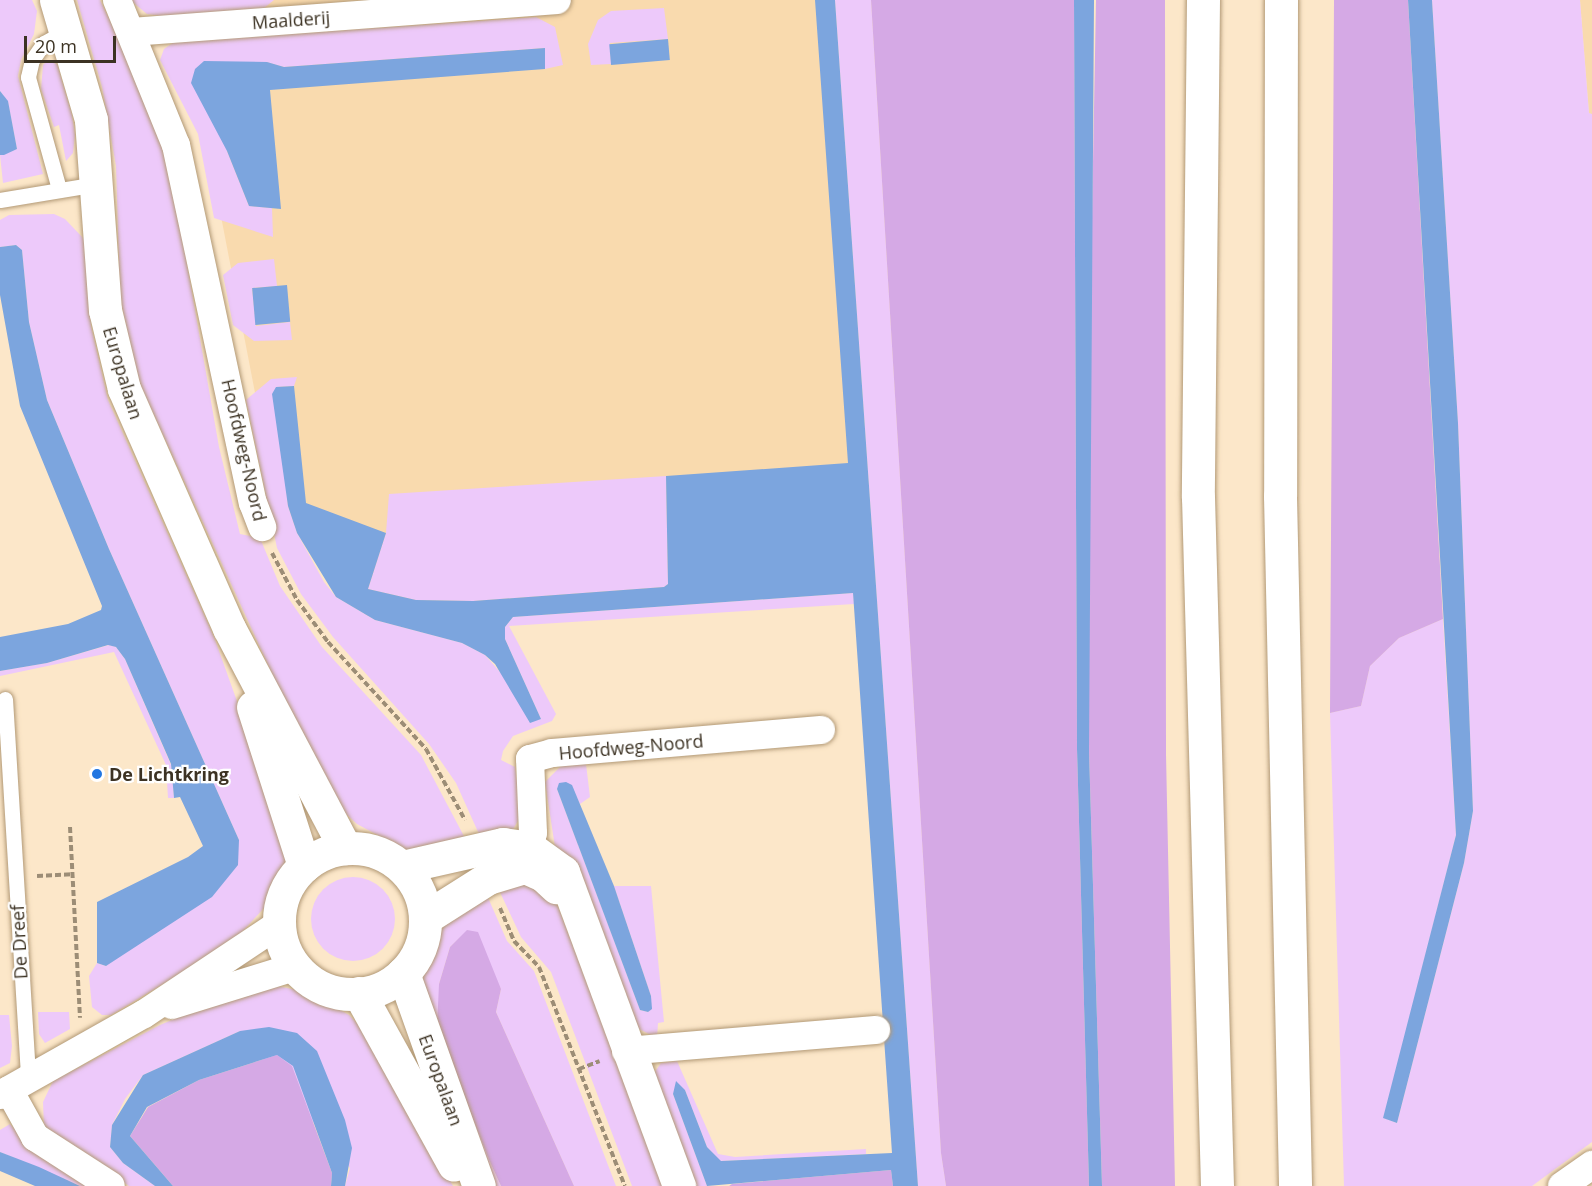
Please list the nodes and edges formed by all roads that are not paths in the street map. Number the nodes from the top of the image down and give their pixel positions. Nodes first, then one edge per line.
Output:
1 (48, 0) edge
2 (56, 0) edge
3 (117, 0) edge
4 (557, 0) edge
5 (1203, 0) edge
6 (1281, 0) edge
7 (64, 32) junction
8 (132, 32) junction
9 (97, 184) junction
10 (59, 189) junction
11 (0, 200) edge
12 (262, 527) road end
13 (229, 628) junction
14 (5, 699) dead end
15 (821, 730) dead end
16 (345, 848) junction
17 (527, 857) junction
18 (482, 864) junction
19 (304, 866) junction
20 (402, 867) junction
21 (425, 918) junction
22 (279, 924) junction
23 (295, 967) junction
24 (403, 973) junction
25 (359, 993) junction
26 (144, 1014) junction
27 (876, 1030) dead end
28 (626, 1051) junction
29 (12, 1088) edge
30 (1592, 1165) edge
31 (111, 1186) edge
32 (466, 1186) edge
33 (479, 1186) edge
34 (679, 1186) edge
35 (1217, 1186) edge
36 (1295, 1186) edge
37 (1562, 1186) edge

1 - 7 main road, Europalaan
2 - 7 main road, Europalaan
3 - 8 street, Hoofdweg-Noord
4 - 8 street, Maalderij
5 - 35 main road
6 - 36 main road
7 - 9 main road, Europalaan
7 - 10 lane
8 - 12 street, Hoofdweg-Noord
9 - 10 lane
9 - 13 main road, Europalaan
10 - 11 lane
13 - 16 main road, Europalaan
13 - 19 main road, Europalaan
14 - 29 lane, De Dreef
15 - 17 street, Hoofdweg-Noord
16 - 19 main road
16 - 20 main road
17 - 18 main road
17 - 28 main road
18 - 20 main road
18 - 21 main road
19 - 22 main road
20 - 21 main road
21 - 24 main road
22 - 23 main road
22 - 26 street
23 - 25 main road
23 - 26 street
24 - 25 main road
24 - 33 main road, Europalaan
25 - 32 main road, Europalaan
26 - 29 street
27 - 28 street
28 - 34 main road
29 - 31 street, De Dreef
30 - 37 street

